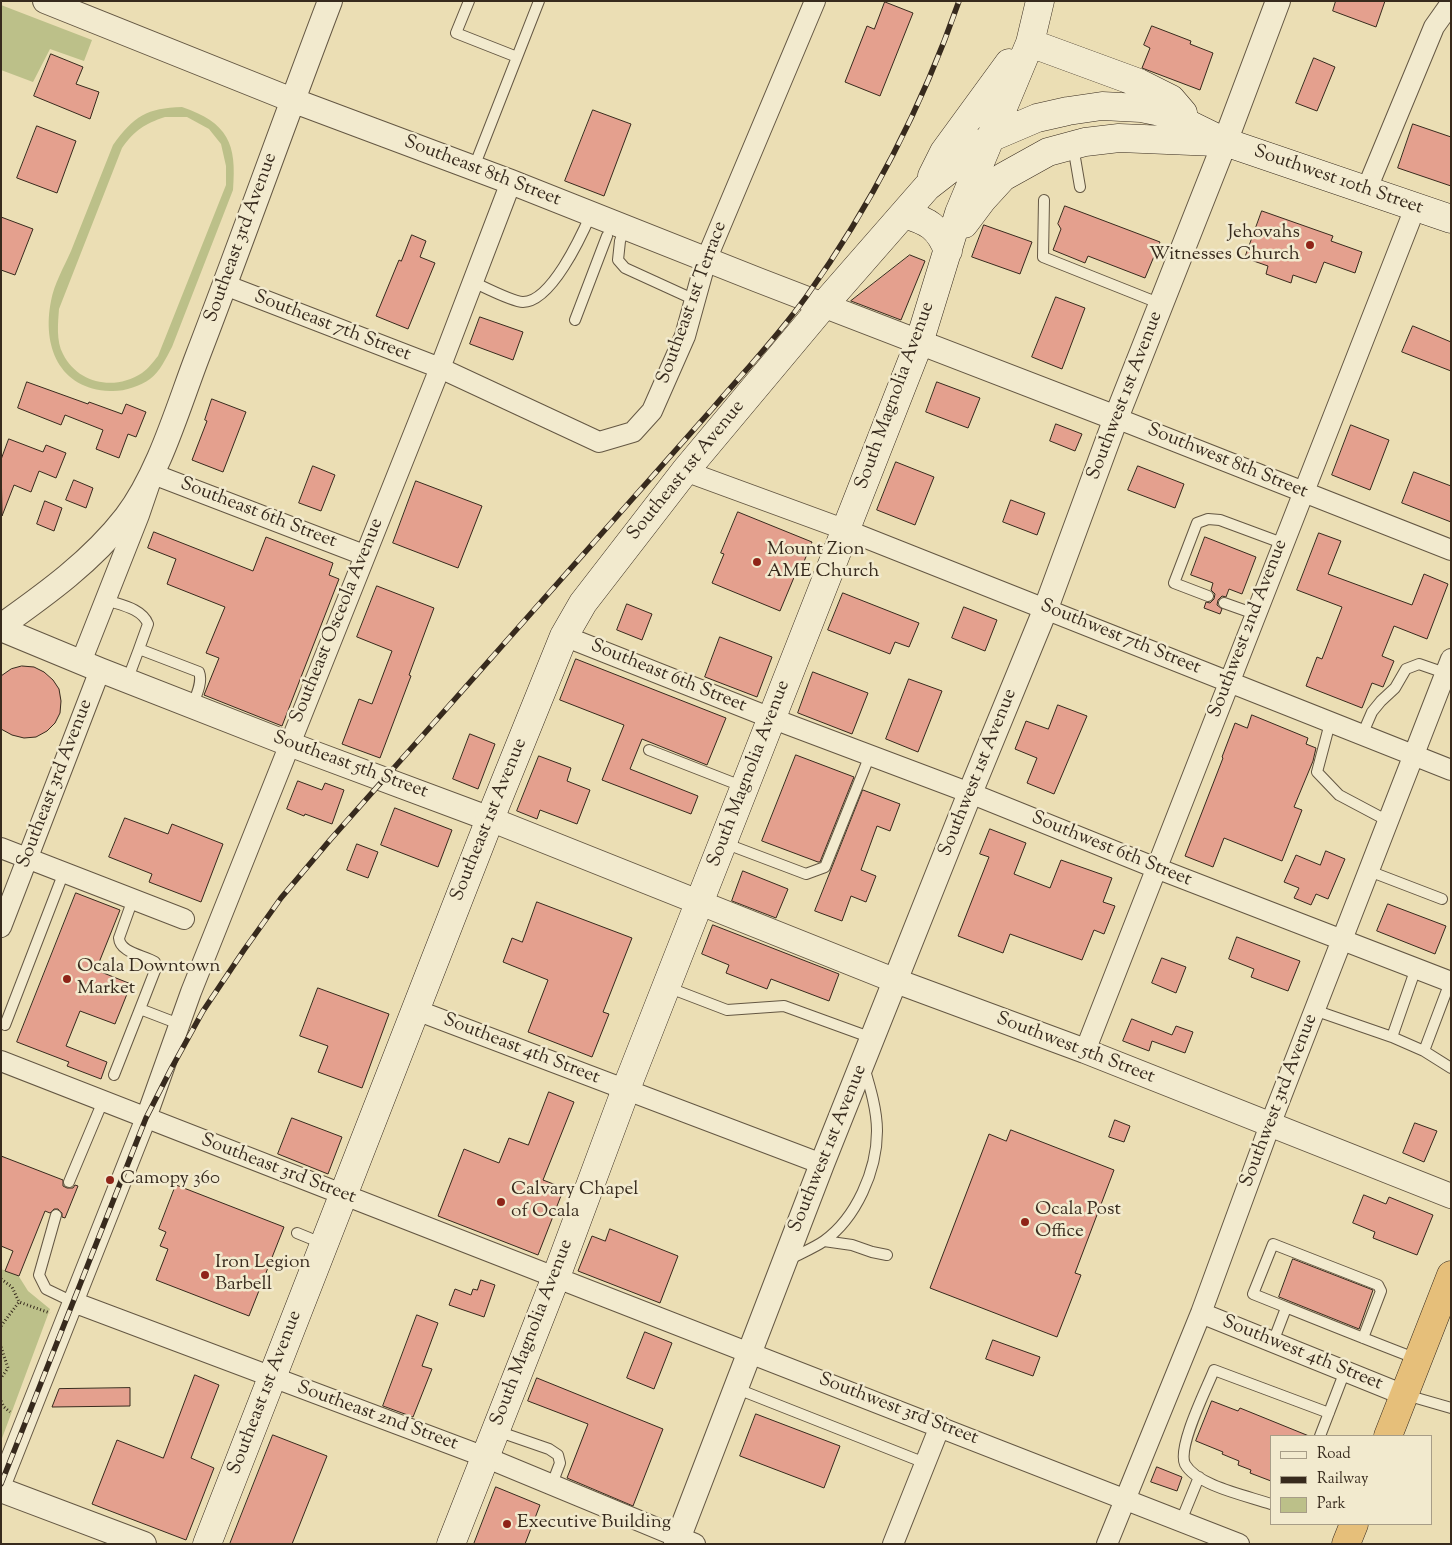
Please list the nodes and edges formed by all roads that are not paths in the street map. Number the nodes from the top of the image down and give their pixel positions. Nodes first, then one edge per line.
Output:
1 (45, 1) edge
2 (330, 1) edge
3 (469, 1) edge
4 (539, 1) edge
5 (815, 1) edge
6 (1040, 1) edge
7 (1278, 1) edge
8 (1451, 3) edge
9 (1030, 43) junction
10 (517, 58) junction
11 (292, 100) junction
12 (1197, 129) junction
13 (990, 138) junction
14 (1225, 142) junction
15 (1073, 145) junction
16 (474, 168) junction
17 (512, 182) junction
18 (927, 187) junction
19 (1080, 187) dead end
20 (1366, 192) junction
21 (1044, 200) dead end
22 (1415, 208) junction
23 (591, 214) junction
24 (904, 214) junction
25 (1451, 219) edge
26 (616, 232) junction
27 (949, 246) junction
28 (706, 260) junction
29 (473, 282) junction
30 (225, 285) junction
31 (695, 300) junction
32 (1161, 304) junction
33 (823, 306) junction
34 (575, 320) dead end
35 (919, 342) junction
36 (440, 368) junction
37 (1116, 418) junction
38 (684, 471) junction
39 (152, 474) junction
40 (1303, 492) junction
41 (846, 530) junction
42 (1282, 543) junction
43 (1451, 550) edge
44 (364, 555) junction
45 (1208, 596) dead end
46 (106, 600) junction
47 (1224, 603) dead end
48 (1046, 608) junction
49 (1255, 614) junction
50 (1, 628) edge
51 (564, 636) junction
52 (139, 649) junction
53 (91, 666) junction
54 (1448, 666) edge
55 (127, 681) junction
56 (1228, 682) junction
57 (192, 706) junction
58 (771, 718) junction
59 (1330, 723) junction
60 (1362, 735) junction
61 (289, 744) junction
62 (649, 750) dead end
63 (870, 755) junction
64 (1413, 756) junction
65 (1451, 770) edge
66 (744, 787) junction
67 (970, 793) junction
68 (490, 819) junction
69 (1388, 821) junction
70 (723, 842) junction
71 (1, 848) edge
72 (28, 859) junction
73 (1156, 868) junction
74 (1369, 871) junction
75 (64, 872) junction
76 (133, 899) junction
77 (1442, 899) dead end
78 (700, 902) junction
79 (184, 919) dead end
80 (1, 927) edge
81 (1341, 941) junction
82 (1416, 968) junction
83 (896, 981) junction
84 (1451, 982) edge
85 (666, 987) junction
86 (140, 1009) junction
87 (416, 1010) junction
88 (1314, 1010) junction
89 (179, 1024) junction
90 (5, 1025) dead end
91 (1392, 1037) junction
92 (873, 1038) junction
93 (1424, 1051) junction
94 (1084, 1052) junction
95 (1, 1061) edge
96 (863, 1064) junction
97 (1451, 1068) edge
98 (114, 1075) dead end
99 (626, 1089) junction
100 (103, 1101) junction
101 (146, 1118) junction
102 (1270, 1125) junction
103 (822, 1164) junction
104 (69, 1182) dead end
105 (343, 1195) junction
106 (1451, 1196) edge
107 (56, 1215) dead end
108 (297, 1233) dead end
109 (824, 1241) junction
110 (324, 1244) junction
111 (887, 1255) dead end
112 (784, 1262) junction
113 (1451, 1275) edge
114 (556, 1277) junction
115 (73, 1302) junction
116 (1286, 1308) junction
117 (1200, 1313) junction
118 (1363, 1338) junction
119 (1273, 1342) junction
120 (749, 1353) junction
121 (1418, 1360) junction
122 (1345, 1371) junction
123 (273, 1378) junction
124 (735, 1388) junction
125 (1404, 1395) junction
126 (1451, 1408) edge
127 (1329, 1413) junction
128 (940, 1426) junction
129 (495, 1430) junction
130 (1320, 1435) edge
131 (1388, 1435) edge
132 (485, 1457) junction
133 (925, 1463) junction
134 (1199, 1477) junction
135 (1, 1484) edge
136 (552, 1484) junction
137 (1, 1490) edge
138 (1125, 1499) junction
139 (1270, 1504) edge
140 (1181, 1521) junction
141 (1354, 1525) edge
142 (683, 1542) edge
143 (144, 1544) edge
144 (207, 1544) edge
145 (451, 1544) edge
146 (893, 1544) edge
147 (1107, 1544) edge
148 (1239, 1544) edge
149 (1346, 1544) edge

1 - 11 street, Southeast 8th Street
2 - 11 street, Southeast 3rd Avenue
3 - 10 lane
4 - 10 lane
5 - 28 street, Southeast 1st Terrace
6 - 9 main road, South Magnolia Avenue
6 - 18 main road, South Magnolia Avenue
7 - 14 street, Southwest 1st Avenue
8 - 20 street
9 - 12 main road
9 - 13 main road, South Magnolia Avenue
10 - 16 lane
11 - 16 street, Southeast 8th Street
11 - 30 street, Southeast 3rd Avenue
12 - 13 main road, Southwest 10th Street
12 - 14 main road, Southwest 10th Street
13 - 18 main road, Southwest 10th Street
13 - 27 main road, South Magnolia Avenue
14 - 15 main road, Southwest 10th Street
14 - 20 main road, Southwest 10th Street
14 - 32 street, Southwest 1st Avenue
15 - 19 lane
15 - 27 main road, Southwest 10th Street
16 - 17 street, Southeast 8th Street
17 - 23 street, Southeast 8th Street
17 - 29 street, Southeast Osceola Avenue
18 - 24 main road, Southeast 1st Avenue
20 - 22 main road, Southwest 10th Street
21 - 32 lane
22 - 25 main road, Southwest 10th Street
22 - 40 street, Southwest 2nd Avenue
23 - 26 street, Southeast 8th Street
23 - 29 lane
24 - 27 main road
24 - 33 main road, Southeast 1st Avenue
26 - 28 street, Southeast 8th Street
26 - 31 lane
26 - 34 lane
27 - 35 main road, South Magnolia Avenue
28 - 31 street, Southeast 1st Terrace
28 - 33 street, Southeast 8th Street
29 - 36 street, Southeast Osceola Avenue
30 - 36 street, Southeast 7th Street
30 - 39 street, Southeast 3rd Avenue
31 - 36 street, Southeast 1st Terrace
32 - 37 street, Southwest 1st Avenue
33 - 35 street, Southeast 8th Street
33 - 38 main road, Southeast 1st Avenue
35 - 37 street, Southwest 8th Street
35 - 41 main road, South Magnolia Avenue
36 - 44 street, Southeast Osceola Avenue
37 - 40 street, Southwest 8th Street
37 - 48 street, Southwest 1st Avenue
38 - 41 street
38 - 51 main road, Southeast 1st Avenue
39 - 44 street, Southeast 6th Street
39 - 46 street, Southeast 3rd Avenue
39 - 50 street, Southeast 3rd Avenue
40 - 42 street, Southwest 2nd Avenue
40 - 43 street, Southwest 8th Street
41 - 48 street, Southwest 7th Street
41 - 58 main road, South Magnolia Avenue
42 - 45 lane
42 - 49 street, Southwest 2nd Avenue
44 - 61 street, Southeast Osceola Avenue
46 - 52 lane
46 - 53 street, Southeast 3rd Avenue
47 - 49 lane
48 - 56 street, Southwest 7th Street
48 - 67 street, Southwest 1st Avenue
49 - 56 street, Southwest 2nd Avenue
50 - 53 street, Southeast 5th Street
51 - 58 street, Southeast 6th Street
51 - 68 main road, Southeast 1st Avenue
52 - 55 lane
52 - 57 lane
53 - 55 street, Southeast 5th Street
53 - 72 street, Southeast 3rd Avenue
54 - 60 lane
54 - 64 street, Southwest 3rd Avenue
55 - 57 street, Southeast 5th Street
56 - 59 street, Southwest 7th Street
56 - 73 street, Southwest 2nd Avenue
57 - 61 street, Southeast 5th Street
58 - 63 street, Southwest 6th Street
58 - 66 main road, South Magnolia Avenue
59 - 60 street, Southwest 7th Street
59 - 69 lane
60 - 64 street, Southwest 7th Street
61 - 68 street, Southeast 5th Street
61 - 89 street, Southeast Osceola Avenue
62 - 66 lane
63 - 67 street, Southwest 6th Street
63 - 70 lane
64 - 65 street, Southwest 7th Street
64 - 69 street, Southwest 3rd Avenue
66 - 70 main road, South Magnolia Avenue
67 - 73 street, Southwest 6th Street
67 - 83 street, Southwest 1st Avenue
68 - 78 street, Southeast 5th Street
68 - 87 main road, Southeast 1st Avenue
69 - 74 street, Southwest 3rd Avenue
70 - 78 main road, South Magnolia Avenue
71 - 72 street
72 - 75 street
72 - 80 street, Southeast 3rd Avenue
73 - 81 street, Southwest 6th Street
73 - 94 street, Southwest 2nd Avenue
74 - 77 lane
74 - 81 street, Southwest 3rd Avenue
75 - 76 street
75 - 90 lane
76 - 79 street
76 - 86 lane
78 - 83 street, Southwest 5th Street
78 - 85 main road, South Magnolia Avenue
81 - 82 street, Southwest 6th Street
81 - 88 street, Southwest 3rd Avenue
82 - 84 street, Southwest 6th Street
82 - 91 lane
83 - 92 street, Southwest 1st Avenue
83 - 94 street, Southwest 5th Street
84 - 93 lane
85 - 92 lane
85 - 99 main road, South Magnolia Avenue
86 - 89 lane
86 - 98 lane
87 - 99 street, Southeast 4th Street
87 - 105 main road, Southeast 1st Avenue
88 - 91 lane
88 - 102 street, Southwest 3rd Avenue
89 - 101 street, Southeast Osceola Avenue
91 - 93 lane
92 - 96 street, Southwest 1st Avenue
93 - 97 lane
94 - 102 street, Southwest 5th Street
95 - 100 street, Southeast 3rd Street
96 - 103 street, Southwest 1st Avenue
96 - 109 lane
99 - 103 street
99 - 114 main road, South Magnolia Avenue
100 - 101 street, Southeast 3rd Street
100 - 104 lane
101 - 105 street, Southeast 3rd Street
101 - 115 street, Southeast Osceola Avenue
102 - 106 street, Southwest 5th Street
102 - 117 street, Southwest 3rd Avenue
103 - 112 street, Southwest 1st Avenue
105 - 110 main road, Southeast 1st Avenue
105 - 114 street, Southeast 3rd Street
107 - 115 lane
108 - 110 lane
109 - 111 lane
109 - 112 lane
110 - 123 main road, Southeast 1st Avenue
112 - 120 street, Southwest 1st Avenue
113 - 121 highway
114 - 120 street, Southwest 3rd Street
114 - 129 main road, South Magnolia Avenue
115 - 123 street, Southeast 2nd Street
115 - 135 street, Southeast Osceola Avenue
116 - 118 lane
116 - 118 lane
116 - 119 lane
117 - 119 street, Southwest 4th Street
117 - 138 street, Southwest 3rd Avenue
118 - 121 lane
119 - 122 street, Southwest 4th Street
120 - 124 street, Southwest 1st Avenue
120 - 128 street, Southwest 3rd Street
121 - 125 highway
122 - 125 street, Southwest 4th Street
122 - 127 lane
123 - 132 street, Southeast 2nd Street
123 - 144 main road, Southeast 1st Avenue
124 - 133 lane
124 - 142 street, Southwest 1st Avenue
125 - 126 lane
125 - 131 highway
127 - 130 lane
127 - 134 lane
128 - 133 street
128 - 138 street, Southwest 3rd Street
129 - 132 main road, South Magnolia Avenue
129 - 136 lane
132 - 136 street, Southeast 2nd Street
132 - 145 main road, South Magnolia Avenue
133 - 146 street
134 - 139 lane
134 - 140 lane
136 - 142 street, Southeast 2nd Street
137 - 143 street
138 - 140 street, Southwest 3rd Street
138 - 147 street, Southwest 3rd Avenue
140 - 148 street, Southwest 3rd Street
141 - 149 highway

